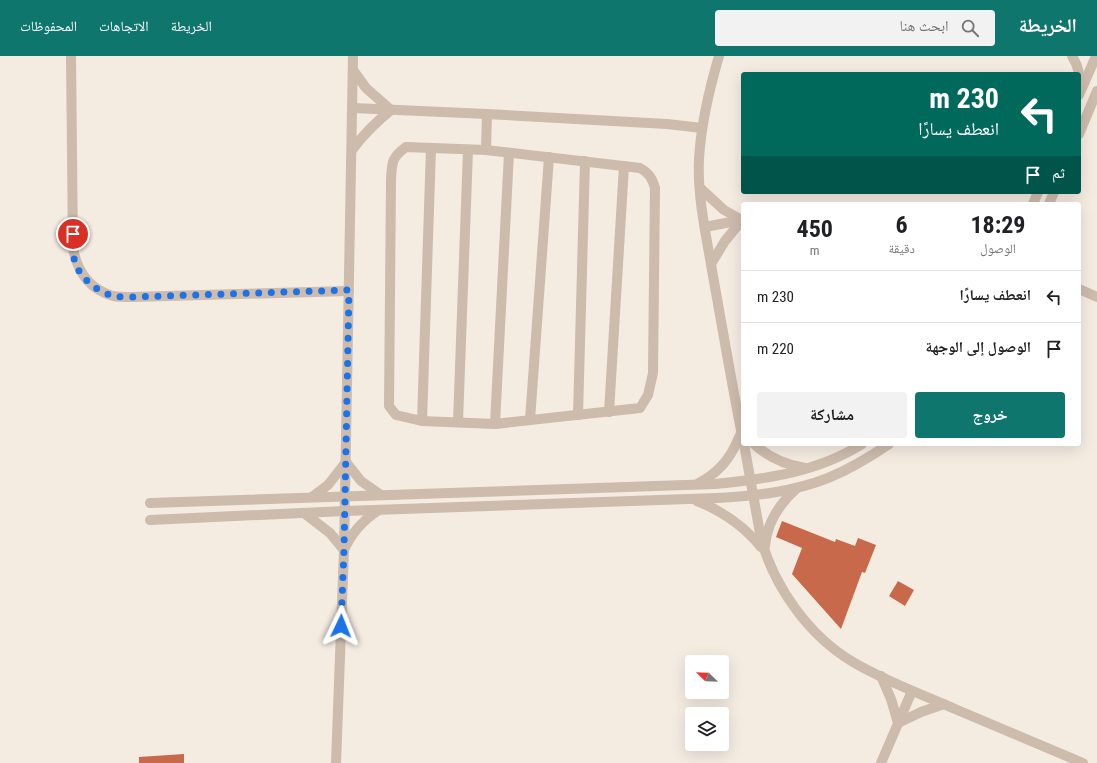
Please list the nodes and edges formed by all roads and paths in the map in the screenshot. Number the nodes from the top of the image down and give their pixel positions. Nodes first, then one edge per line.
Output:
1 (71, 56) edge
2 (353, 56) edge
3 (720, 56) edge
4 (1072, 56) edge
5 (1096, 56) edge
6 (353, 70) junction
7 (1079, 72) edge
8 (1081, 90) edge
9 (1097, 91) edge
10 (353, 108) junction
11 (391, 110) junction
12 (487, 114) junction
13 (702, 128) junction
14 (1081, 129) edge
15 (431, 148) junction
16 (352, 150) junction
17 (468, 150) junction
18 (486, 150) junction
19 (509, 153) junction
20 (549, 157) junction
21 (585, 161) junction
22 (624, 166) junction
23 (700, 188) junction
24 (741, 219) edge
25 (741, 220) edge
26 (741, 221) edge
27 (705, 227) junction
28 (711, 264) junction
29 (349, 290) junction
30 (1081, 290) edge
31 (1097, 297) edge
32 (609, 412) junction
33 (578, 415) junction
34 (422, 420) junction
35 (530, 420) junction
36 (458, 422) junction
37 (495, 424) junction
38 (741, 429) edge
39 (741, 437) edge
40 (744, 446) edge
41 (757, 446) edge
42 (858, 446) edge
43 (887, 446) edge
44 (346, 462) junction
45 (807, 468) junction
46 (751, 481) junction
47 (697, 485) junction
48 (797, 488) junction
49 (381, 495) junction
50 (345, 496) junction
51 (753, 496) junction
52 (312, 497) junction
53 (693, 499) junction
54 (150, 503) dead end
55 (379, 510) junction
56 (345, 511) junction
57 (304, 513) junction
58 (150, 520) dead end
59 (344, 550) junction
60 (764, 550) junction
61 (881, 676) junction
62 (912, 691) junction
63 (944, 704) junction
64 (898, 723) junction
65 (336, 763) edge
66 (881, 763) edge
67 (1083, 763) edge

1 - 29 lane
2 - 6 lane
3 - 13 lane
4 - 7 lane
5 - 8 lane
6 - 10 lane
6 - 11 lane
9 - 14 lane
10 - 11 lane
10 - 16 lane
11 - 12 lane
11 - 16 lane
12 - 13 lane
12 - 18 lane
13 - 23 lane
15 - 17 lane
15 - 34 lane
15 - 34 lane
16 - 29 lane
17 - 18 lane
17 - 36 lane
18 - 19 lane
19 - 20 lane
19 - 37 lane
20 - 21 lane
20 - 35 lane
21 - 22 lane
21 - 33 lane
22 - 32 lane
22 - 32 lane
23 - 24 lane
23 - 27 lane
25 - 27 lane
26 - 28 lane
27 - 28 lane
28 - 38 lane
29 - 44 lane
30 - 31 lane
32 - 33 lane
33 - 35 lane
34 - 36 lane
35 - 37 lane
36 - 37 lane
39 - 47 lane
40 - 46 lane
41 - 45 lane
42 - 45 lane
43 - 48 lane
44 - 49 lane
44 - 50 lane
44 - 52 lane
45 - 46 lane
46 - 47 lane
46 - 51 lane
47 - 49 lane
48 - 51 lane
48 - 60 lane
49 - 50 lane
50 - 52 lane
50 - 56 lane
51 - 53 lane
51 - 60 lane
52 - 54 lane
53 - 55 lane
53 - 60 lane
55 - 56 lane
55 - 59 lane
56 - 57 lane
56 - 59 lane
57 - 58 lane
57 - 59 lane
59 - 65 lane
60 - 61 lane
61 - 62 lane
61 - 64 lane
62 - 63 lane
62 - 64 lane
63 - 64 lane
63 - 67 lane
64 - 66 lane

